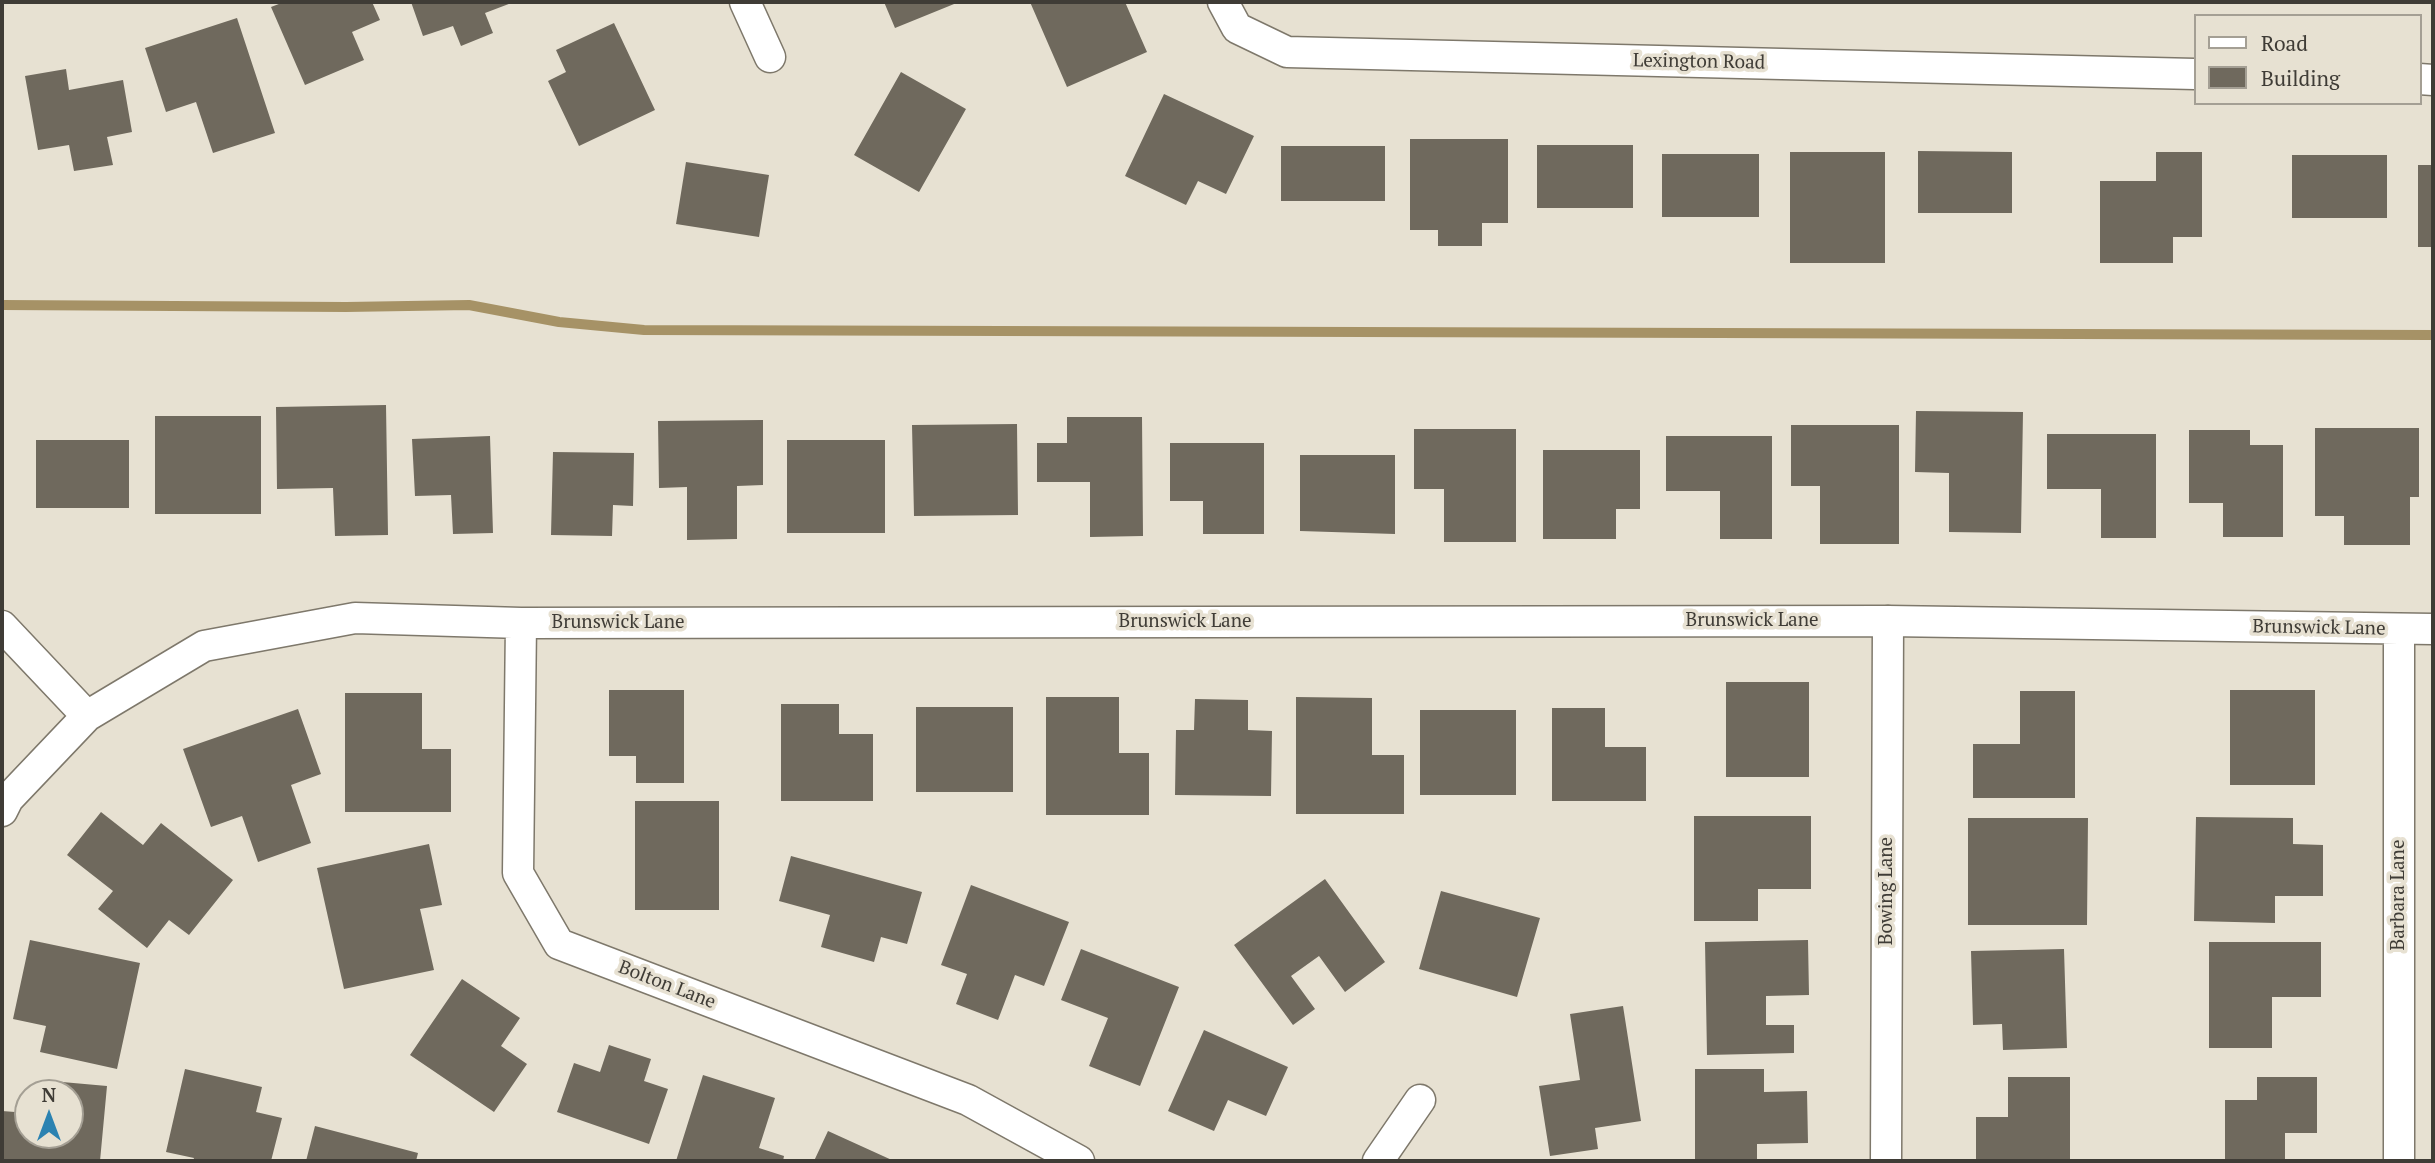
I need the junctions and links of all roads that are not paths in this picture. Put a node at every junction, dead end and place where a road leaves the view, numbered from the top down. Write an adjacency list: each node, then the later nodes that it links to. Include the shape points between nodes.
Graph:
1 (745, 2): 3 (street)
2 (1223, 2): 4 (street, Lexington Road, via 1237,28 1287,52)
3 (770, 57)
4 (2194, 74)
5 (1888, 621): 6 (street, Brunswick Lane); 9 (street, Brunswick Lane); 15 (street, Bowing Lane)
6 (521, 623): 10 (street, Brunswick Lane, via 355,618 204,646); 13 (street, Bolton Lane, via 518,873 559,944 968,1100)
7 (2, 626): 10 (street)
8 (2433, 629): 9 (street, Brunswick Lane)
9 (2399, 630): 16 (street, Barbara Lane)
10 (87, 716): 11 (street, Brunswick Lane, via 8,799)
11 (2, 811)
12 (1420, 1100): 14 (street)
13 (1079, 1161)
14 (1378, 1161)
15 (1886, 1161)
16 (2399, 1161)

